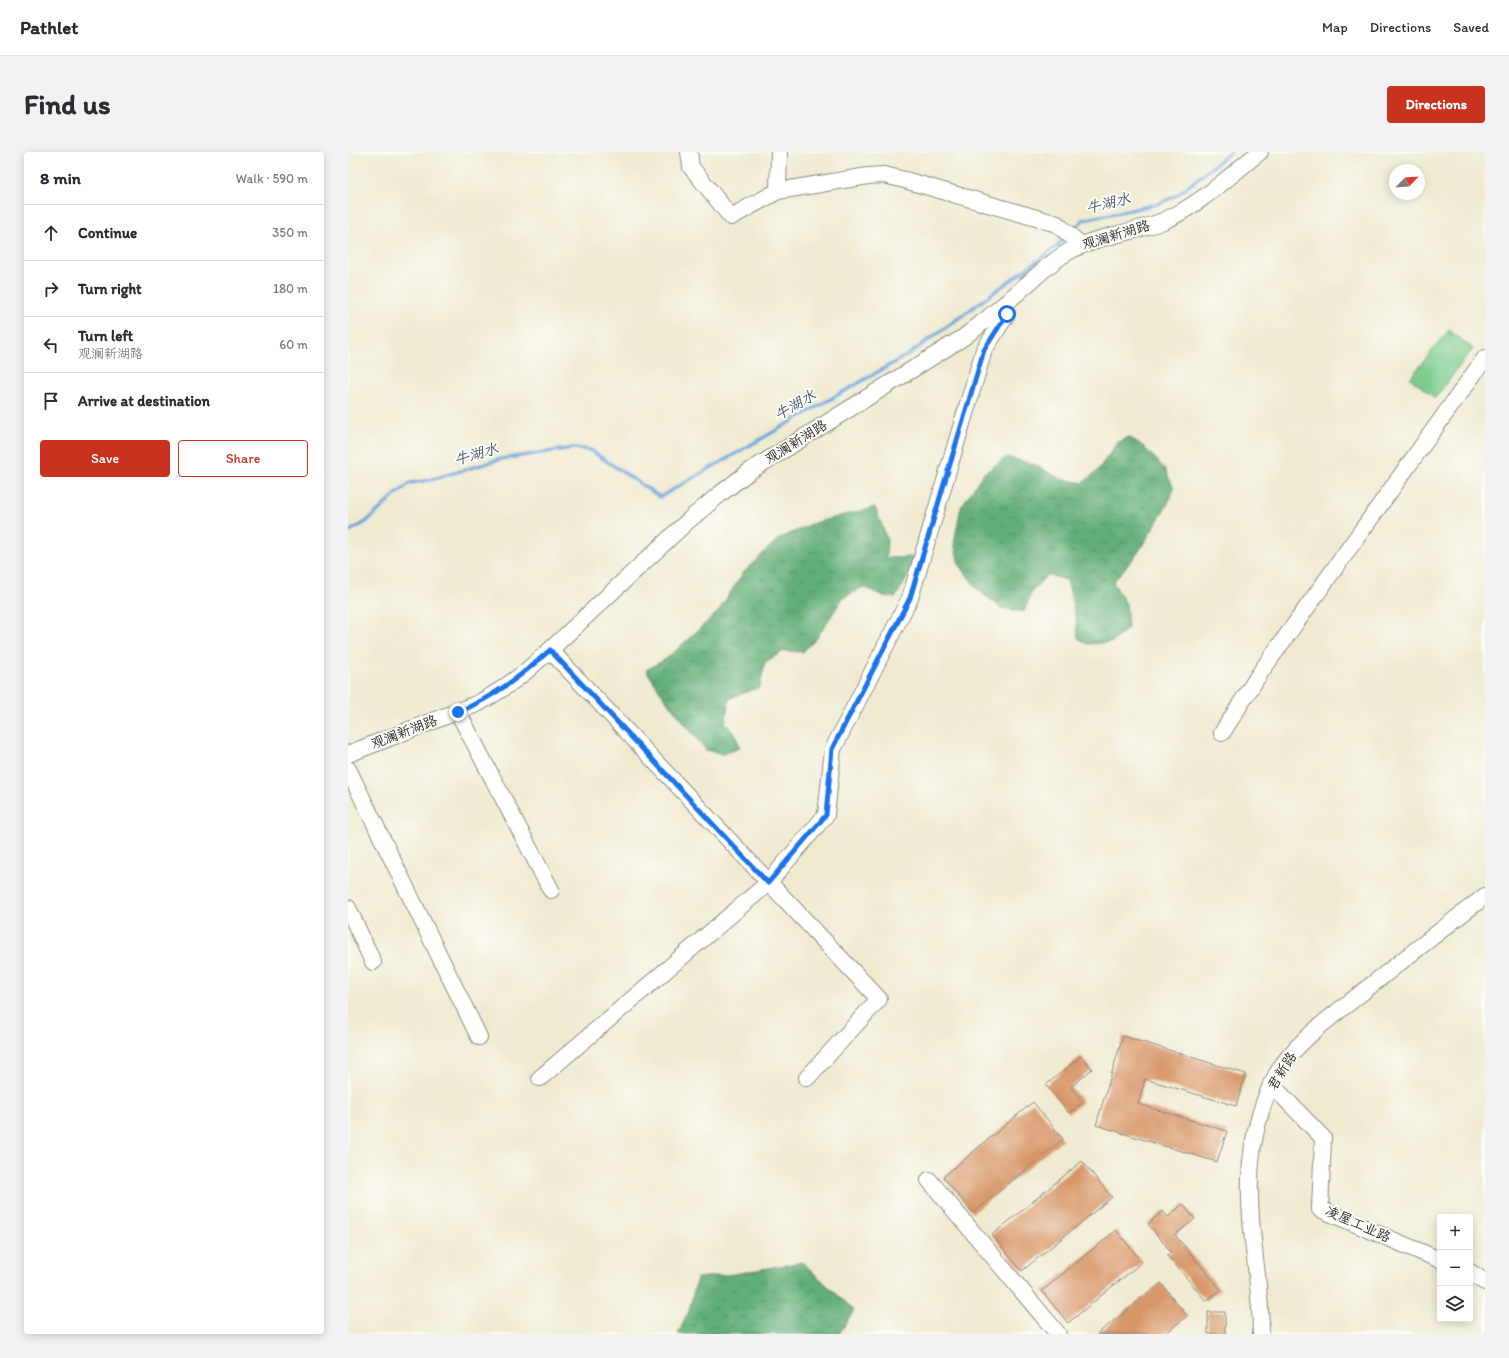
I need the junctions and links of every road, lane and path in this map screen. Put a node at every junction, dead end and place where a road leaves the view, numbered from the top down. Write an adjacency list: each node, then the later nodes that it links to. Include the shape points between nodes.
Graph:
1 (690, 152): 4 (street, via 691,167 731,217)
2 (780, 152): 4 (street)
3 (1260, 152): 5 (street, 观澜新湖路, via 1180,213 1141,228)
4 (778, 191): 5 (street, via 884,175 1057,224)
5 (1078, 242): 8 (street, 观澜新湖路, via 964,337 750,471 720,494)
6 (1007, 314): 13 (street, via 984,350 910,598 832,749 826,815)
7 (1485, 358): 10 (street, via 1269,660)
8 (550, 650): 9 (street, 观澜新湖路, via 502,689); 13 (street)
9 (458, 712): 11 (street, 观澜新湖路); 14 (street)
10 (1222, 733)
11 (348, 754)
12 (348, 769): 18 (street)
13 (768, 883): 19 (street); 20 (street, via 879,999)
14 (551, 890)
15 (1485, 896): 21 (street, 君新路, via 1324,1023 1290,1054)
16 (348, 908): 17 (street)
17 (373, 962)
18 (479, 1037)
19 (540, 1078)
20 (807, 1078)
21 (1271, 1084): 23 (street, 凌屋工业路, via 1323,1138 1320,1209); 27 (street, 君新路, via 1252,1143 1250,1178 1250,1209 1261,1307)
22 (929, 1180): 26 (street)
23 (1437, 1259)
24 (1473, 1274): 25 (street)
25 (1485, 1282)
26 (1058, 1334)
27 (1261, 1334)

